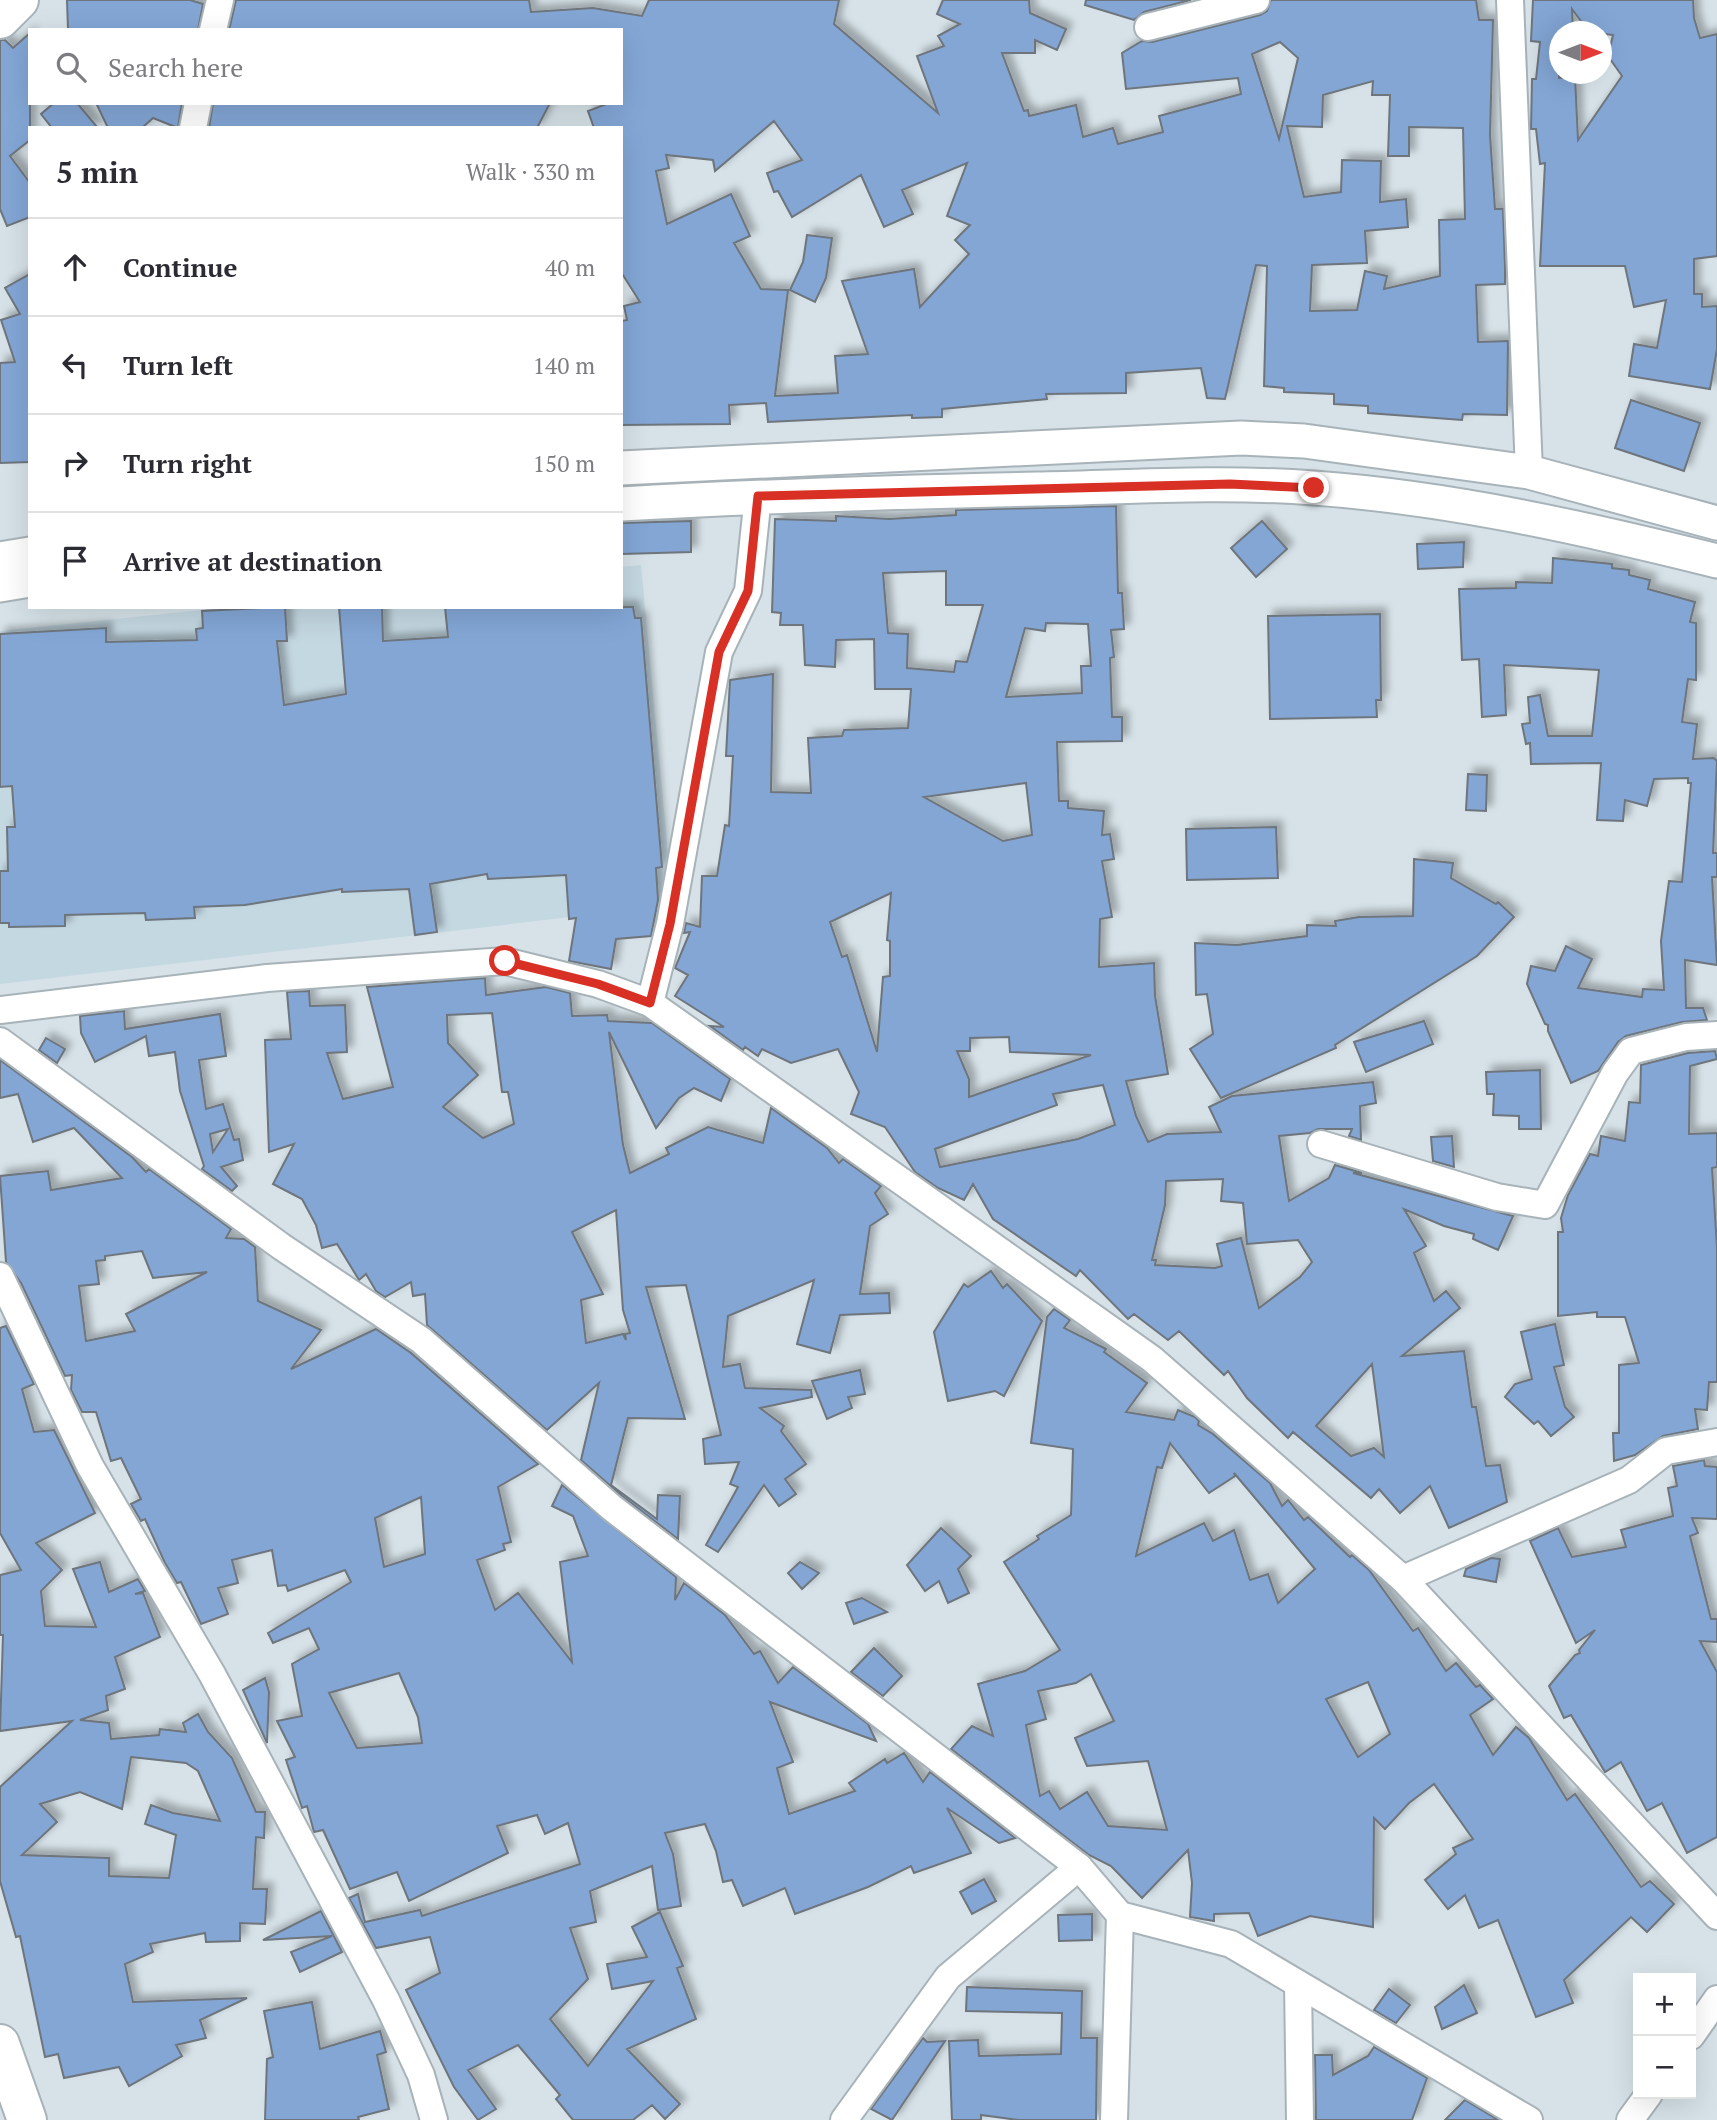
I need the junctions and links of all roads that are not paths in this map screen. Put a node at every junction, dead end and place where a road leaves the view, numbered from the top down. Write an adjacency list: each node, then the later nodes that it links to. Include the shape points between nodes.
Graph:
1 (19, 0): 5 (highway)
2 (220, 0): 7 (street)
3 (1256, 0): 6 (street)
4 (1510, 0): 11 (street)
5 (0, 19)
6 (1148, 27)
7 (213, 28)
8 (198, 105): 9 (street)
9 (193, 126)
10 (623, 468): 11 (main road, via 1241,438 1329,444)
11 (1529, 472): 14 (main road)
12 (758, 496): 13 (main road); 17 (main road, via 1230,484 1314,488 1558,521); 20 (street, via 748,591 716,664 670,924)
13 (623, 504)
14 (1717, 523)
15 (28, 554): 16 (main road)
16 (0, 559)
17 (1717, 561)
18 (28, 580): 19 (main road)
19 (0, 585)
20 (650, 1003): 21 (street, via 598,984 505,961 267,978); 27 (street, via 1152,1359)
21 (0, 1010)
22 (1717, 1035): 24 (street, via 1686,1037 1631,1051 1545,1205 1497,1197)
23 (0, 1041): 28 (street, via 282,1247 421,1340 612,1508)
24 (1321, 1144)
25 (0, 1276): 37 (street, via 90,1466 212,1674 386,2000 421,2075)
26 (1717, 1441): 27 (street, via 1666,1451 1629,1480)
27 (1403, 1579): 30 (street)
28 (1079, 1867): 29 (street); 38 (street, via 948,1977)
29 (1120, 1915): 31 (street, via 1231,1944); 39 (street)
30 (1717, 1916)
31 (1298, 1984): 40 (street); 41 (street)
32 (1717, 1999): 33 (street)
33 (1696, 2029)
34 (0, 2044): 36 (highway)
35 (1645, 2099): 42 (street)
36 (27, 2120)
37 (434, 2120)
38 (844, 2120)
39 (1114, 2120)
40 (1300, 2120)
41 (1529, 2120)
42 (1630, 2120)

